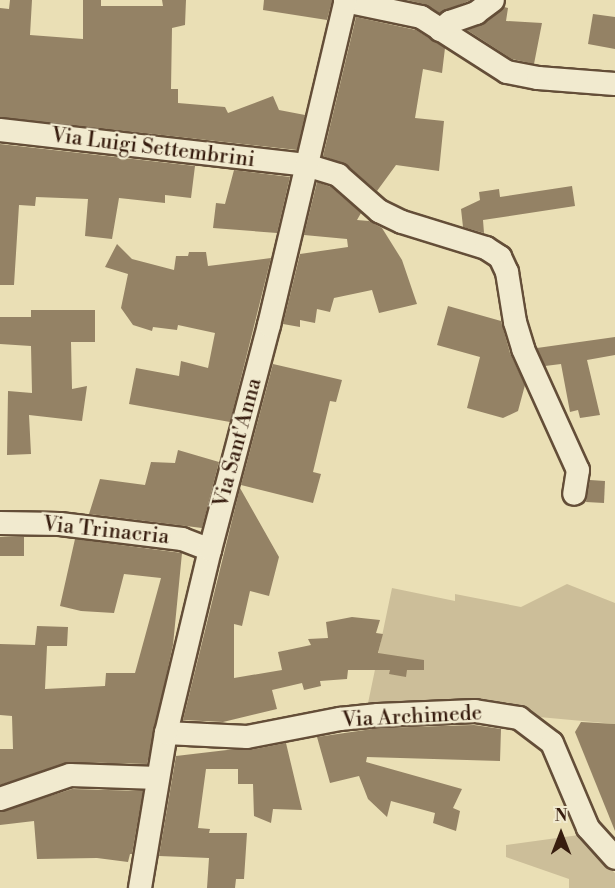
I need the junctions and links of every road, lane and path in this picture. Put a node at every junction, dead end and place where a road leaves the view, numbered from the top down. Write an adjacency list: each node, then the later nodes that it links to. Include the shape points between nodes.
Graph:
1 (493, 0): 3 (street, via 476,13 450,22)
2 (345, 1): 3 (street, via 421,17); 6 (street, Via Sant'Anna)
3 (446, 35): 4 (street, via 507,72)
4 (615, 84)
5 (0, 130): 6 (street, Via Luigi Settembrini)
6 (306, 165): 7 (street, Via Luigi Settembrini, via 338,175 380,212 486,248 500,257 507,272 523,349 578,470); 9 (street, Via Sant'Anna)
7 (574, 494)
8 (0, 523): 9 (street, Via Trinacria, via 60,524 182,539)
9 (210, 550): 10 (street, Via Sant'Anna)
10 (166, 733): 11 (street, Via Sant'Anna); 13 (street, Via Archimede, via 247,737 378,715 475,711 519,718 552,743 588,828)
11 (158, 778): 12 (street, via 70,775); 14 (street, Via Sant'Anna)
12 (0, 799)
13 (615, 858)
14 (140, 888)

